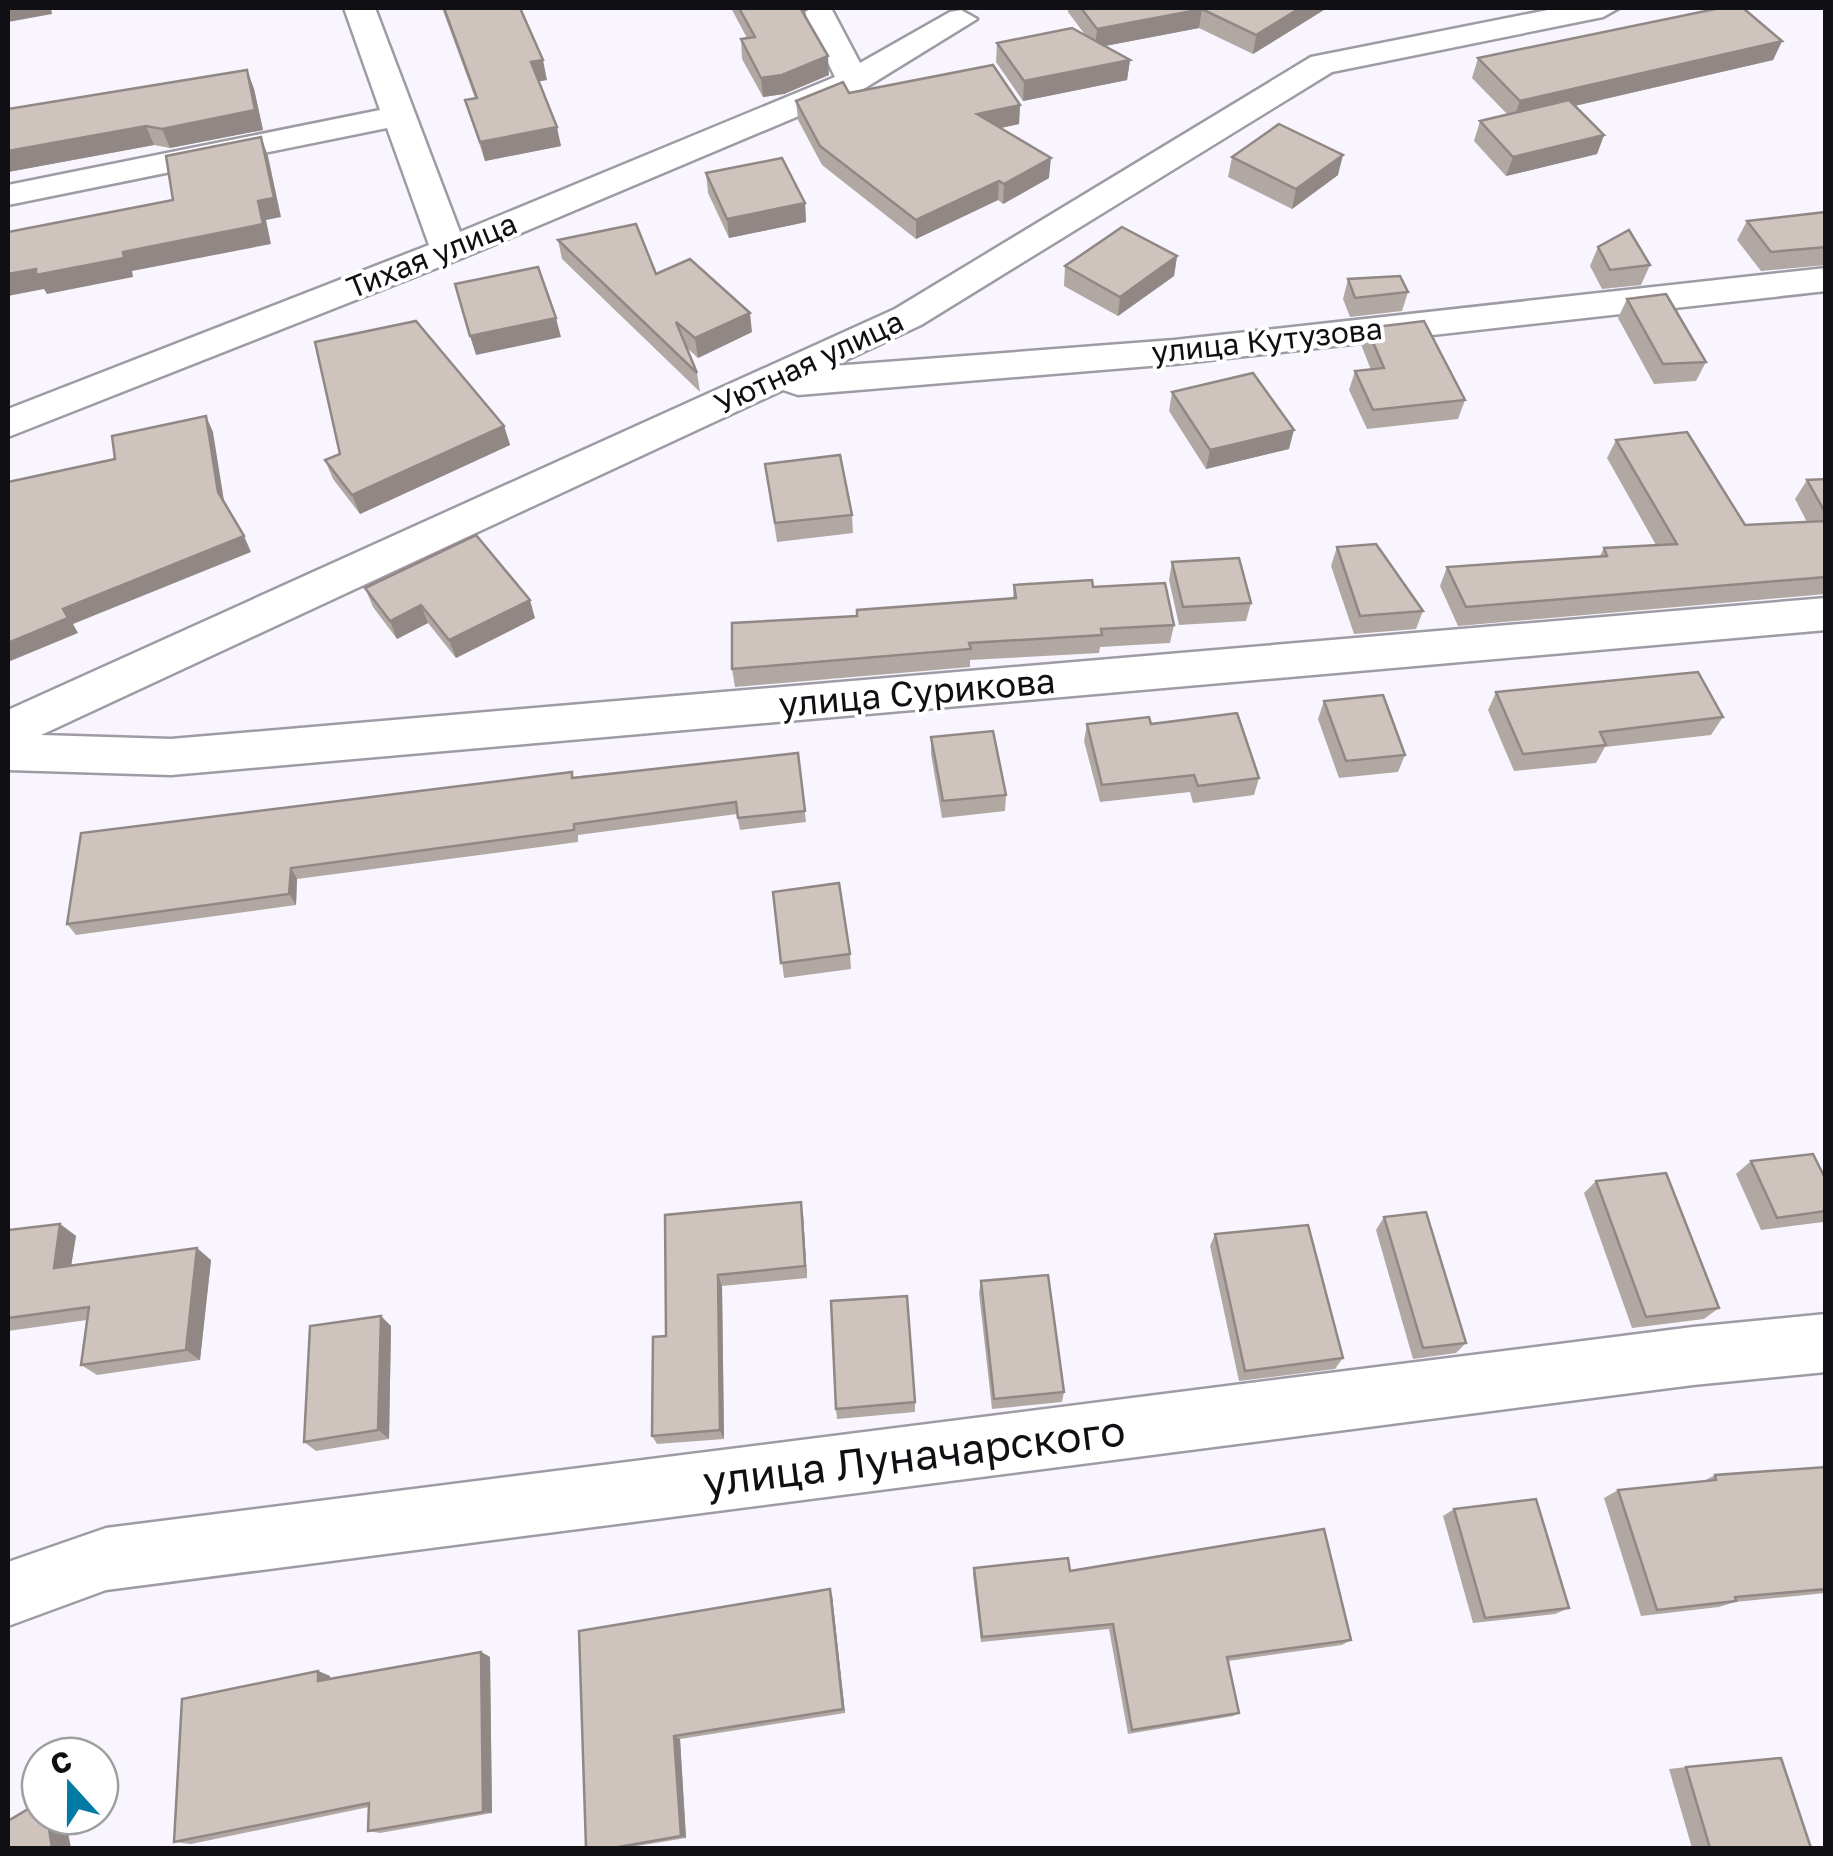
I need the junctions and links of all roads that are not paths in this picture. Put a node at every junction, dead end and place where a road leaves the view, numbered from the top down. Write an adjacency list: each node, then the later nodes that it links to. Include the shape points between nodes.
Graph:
1 (359, 8): 6 (street)
2 (816, 8): 5 (street)
3 (1603, 8): 10 (street, Уютная улица, via 1322,64 908,317)
4 (961, 19): 5 (street, Тихая улица)
5 (853, 80): 8 (street, Тихая улица)
6 (398, 116): 7 (street); 8 (street)
7 (8, 195)
8 (449, 250): 11 (street, Тихая улица)
9 (1826, 279): 10 (street, улица Кутузова, via 1174,352)
10 (768, 384): 13 (street, Уютная улица)
11 (8, 424)
12 (1826, 614): 14 (street, улица Сурикова, via 171,757)
13 (8, 730)
14 (8, 752)
15 (1826, 1343): 16 (street, улица Луначарского, via 106,1558)
16 (8, 1594)

